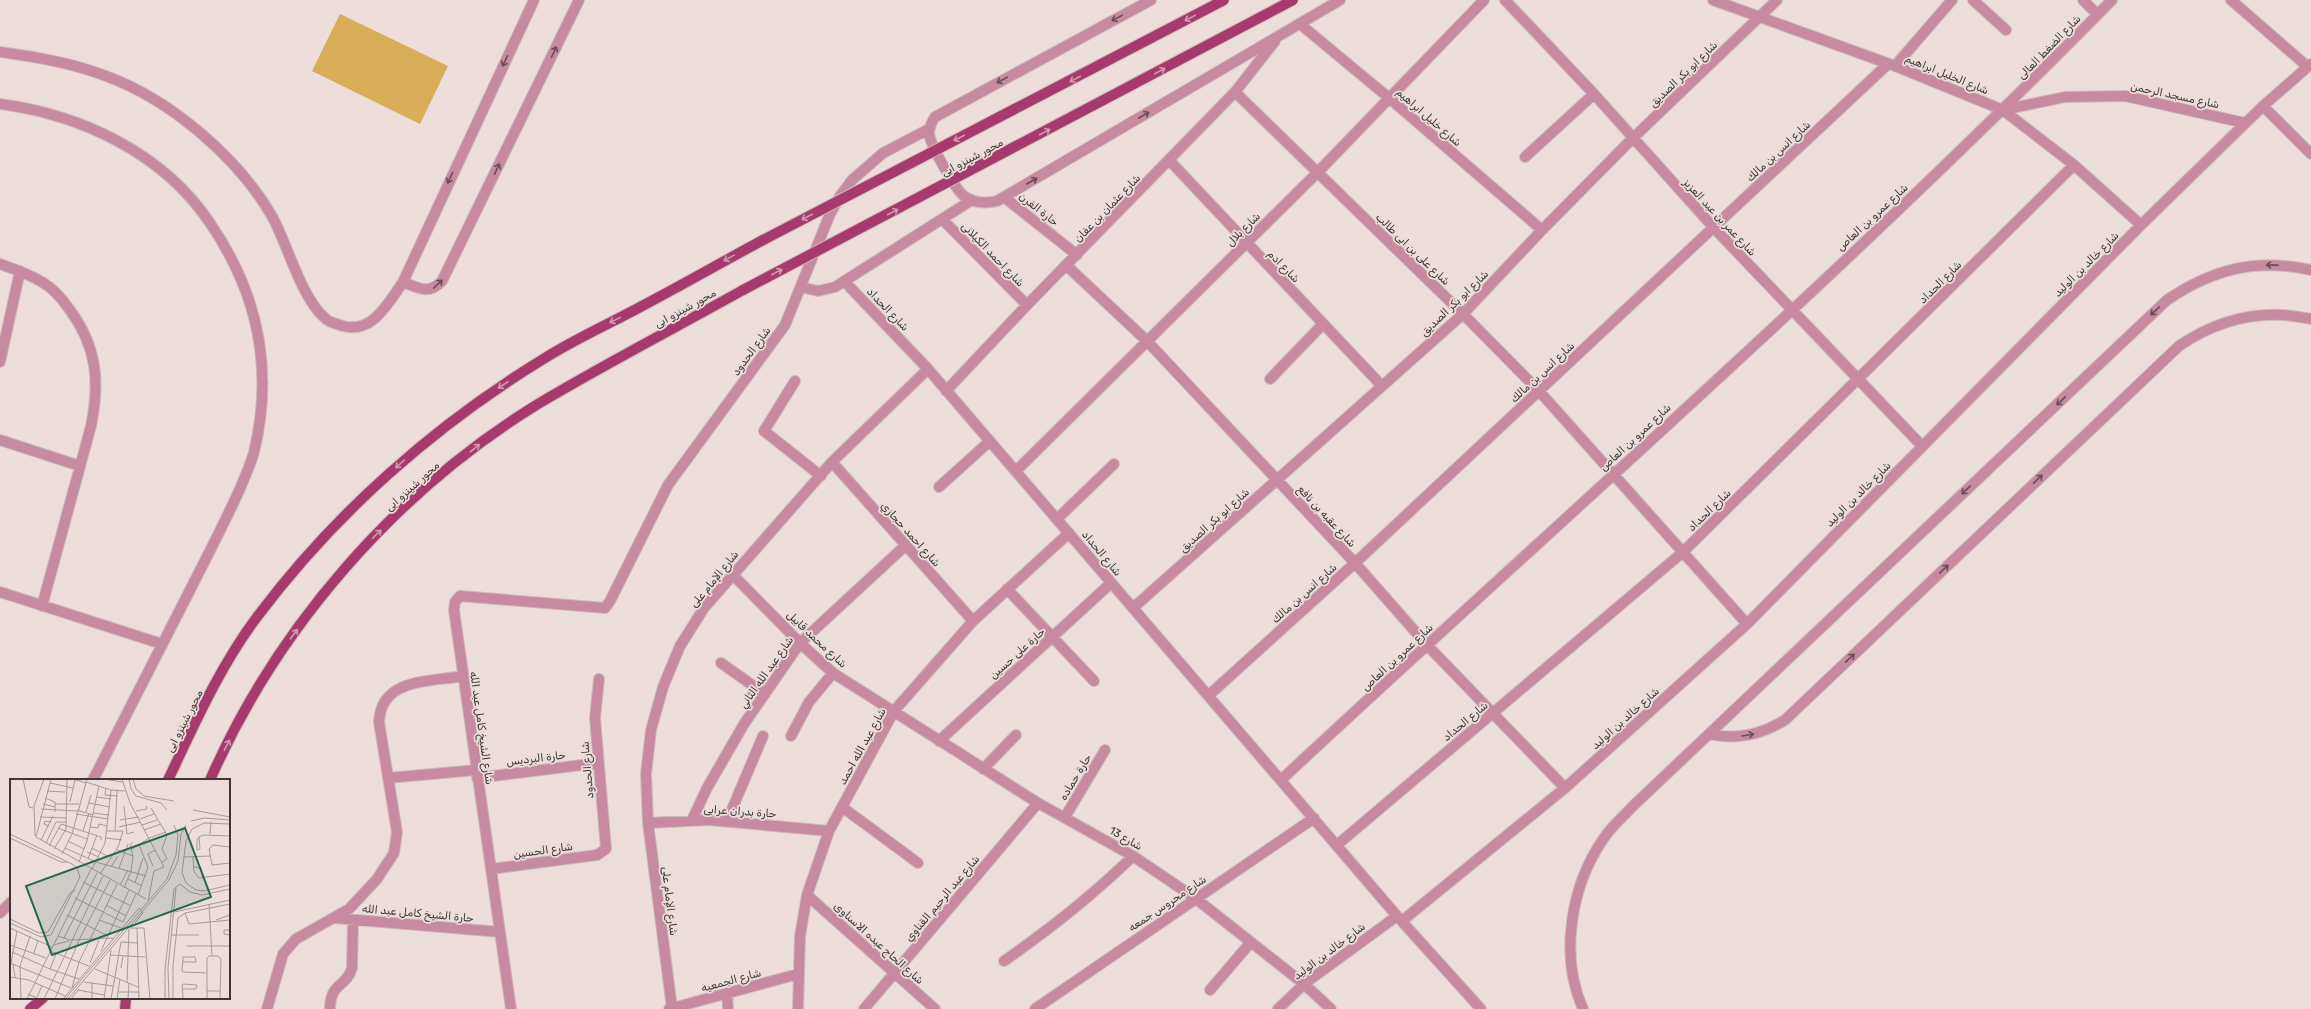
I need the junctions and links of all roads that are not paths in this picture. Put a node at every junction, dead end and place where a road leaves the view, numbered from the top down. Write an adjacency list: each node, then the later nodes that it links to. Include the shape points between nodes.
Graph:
1 (534, 0): 51 (street, one-way to 51)
2 (579, 0): 51 (street, one-way to 2, via 430,290 442,281)
3 (1151, 0): 31 (street, one-way to 31, via 940,113)
4 (1224, 0): 116 (main road, محور شينزو ابى, one-way to 116, bridge, via 594,330 538,362 453,421 409,455 368,493 323,538 256,618 205,705)
5 (1293, 0): 117 (main road, محور شينزو ابى, one-way to 5, bridge, via 247,706 285,647 327,590 368,544 424,489 480,444 538,405 743,290)
6 (1340, 0): 18 (street)
7 (1484, 0): 26 (street, شارع بلال)
8 (1504, 0): 25 (street, شارع عمر بن عبد العزيز)
9 (1713, 0): 17 (street, شارع الخليل ابراهيم)
10 (1777, 0): 17 (street, شارع ابو بكر الصديق)
11 (1952, 0): 22 (street, شارع انس بن مالك)
12 (1973, 0): 19 (street)
13 (2083, 0): 16 (street)
14 (2112, 0): 16 (street, شارع الضغط العالى)
15 (2236, 2): 23 (street)
16 (2098, 14): 29 (street, شارع الضغط العالى)
17 (1761, 17): 22 (street, شارع الخليل ابراهيم); 32 (street, شارع ابو بكر الصديق)
18 (1300, 24): 20 (street); 26 (street, شارع خليل ابراهيم)
19 (2006, 30)
20 (1278, 36): 24 (street, شارع عثمان بن عفان); 38 (street, one-way to 20)
21 (0, 52): 51 (street, via 55,60 106,76 155,100 200,132 238,170 258,196 272,218 313,303 326,320 348,329 367,325 383,311)
22 (1892, 65): 29 (street, شارع الخليل ابراهيم); 42 (street, شارع انس بن مالك)
23 (2310, 66): 28 (street, شارع خالد بن الوليد)
24 (1235, 92): 35 (street, شارع عثمان بن عفان); 37 (street, شارع على بن ابى طالب)
25 (1594, 94): 32 (street, شارع عمر بن عبد العزيز); 34 (street)
26 (1389, 98): 37 (street, شارع بلال); 43 (street, شارع خليل ابراهيم)
27 (0, 104): 94 (street, via 62,116 112,137 159,167 197,204 226,246 249,295 261,349 263,400 254,453 233,506)
28 (2264, 106): 30 (street, شارع خالد بن الوليد); 33 (street)
29 (2004, 110): 30 (street, شارع مسجد الرحمن, via 2065,97 2125,96); 36 (street, شارع الخليل ابراهيم); 54 (street, شارع عمرو بن العاص)
30 (2245, 123): 41 (street, شارع خالد بن الوليد)
31 (929, 129): 39 (street, via 931,142 958,190); 52 (street, شارع الحدود, via 883,153 852,180 830,214)
32 (1633, 138): 42 (street, شارع عمر بن عبد العزيز); 43 (street, شارع ابو بكر الصديق)
33 (2311, 154)
34 (1525, 157)
35 (1170, 161): 44 (street, شارع ادم); 45 (street, شارع عثمان بن عفان)
36 (2074, 165): 41 (street, شارع الخليل ابراهيم); 62 (street, شارع الحداد)
37 (1317, 173): 44 (street, شارع بلال); 55 (street, شارع على بن ابى طالب)
38 (1004, 197): 39 (street, via 989,203); 45 (street, حارة الفرن)
39 (972, 200): 40 (street)
40 (942, 219): 50 (street); 53 (street, شارع احمد الكيلانى)
41 (2141, 225): 69 (street, شارع خالد بن الوليد)
42 (1714, 228): 54 (street, شارع عمر بن عبد العزيز); 66 (street, شارع انس بن مالك)
43 (1542, 230): 55 (street, شارع ابو بكر الصديق)
44 (1246, 243): 57 (street, شارع ادم); 58 (street, شارع بلال)
45 (1077, 255): 47 (street, شارع عثمان بن عفان)
46 (0, 264): 49 (street)
47 (1067, 266): 53 (street, شارع عثمان بن عفان); 58 (street, شارع عقبه بن نافع)
48 (2311, 270): 105 (street, one-way to 105, via 2272,264 2228,270 2199,280 2167,300)
49 (20, 271): 59 (street); 72 (street, via 44,283 64,301 79,322 90,347 96,372 96,400)
50 (844, 281): 52 (street, via 827,290 818,291); 60 (street, شارع الحداد)
51 (403, 282)
52 (801, 287): 88 (street, شارع الحدود, via 778,337 668,485)
53 (1027, 305): 65 (street, شارع عثمان بن عفان)
54 (1791, 310): 62 (street, شارع عمر بن عبد العزيز); 74 (street, شارع عمرو بن العاص)
55 (1463, 314): 64 (street, شارع ابو بكر الصديق); 66 (street, شارع على بن ابى طالب)
56 (2311, 319): 105 (street, one-way to 56, via 1722,737 1749,736 1762,733 1785,720 2168,356 2190,338 2214,325 2253,315 2294,315)
57 (1323, 324): 61 (street); 64 (street, شارع ادم)
58 (1147, 341): 73 (street, شارع بلال); 76 (street, شارع عقبه بن نافع)
59 (0, 362)
60 (928, 369): 65 (street, شارع الحداد); 70 (street, شارع الإمام على)
61 (1270, 379)
62 (1858, 380): 69 (street, شارع عمر بن عبد العزيز); 81 (street, شارع الحداد)
63 (795, 381): 75 (street, via 764,431)
64 (1382, 386): 76 (street, شارع ابو بكر الصديق)
65 (946, 391): 68 (street, شارع الحداد)
66 (1539, 391): 74 (street, شارع على بن ابى طالب); 82 (street, شارع انس بن مالك)
67 (0, 440): 72 (street)
68 (990, 441): 73 (street, شارع الحداد); 77 (street)
69 (1922, 446): 91 (street, شارع خالد بن الوليد)
70 (832, 462): 75 (street, شارع الإمام على); 80 (street, شارع احمد حجازي)
71 (1114, 464): 78 (street)
72 (80, 466): 87 (street)
73 (1016, 471): 78 (street, شارع الحداد)
74 (1613, 474): 81 (street, شارع على بن ابى طالب); 95 (street, شارع عمرو بن العاص)
75 (821, 476): 83 (street, شارع الإمام على)
76 (1277, 480): 82 (street, شارع عقبه بن نافع); 89 (street, شارع ابو بكر الصديق)
77 (939, 487)
78 (1057, 519): 79 (street, شارع الحداد)
79 (1068, 532): 84 (street, شارع الحداد); 85 (street, شارع عبد الله احمد)
80 (906, 545): 90 (street, شارع احمد حجازي); 93 (street, شارع عبد الله الثاني)
81 (1683, 552): 91 (street, شارع على بن ابى طالب); 104 (street, شارع الحداد)
82 (1355, 563): 95 (street, شارع عقبه بن نافع); 102 (street, شارع انس بن مالك)
83 (732, 574): 93 (street, شارع محمد قابيل); 126 (street, شارع الإمام على, via 704,608 680,646 663,687 651,730 646,774)
84 (1112, 583): 89 (street, شارع الحداد); 92 (street, حارة على حسين)
85 (1007, 589): 90 (street, شارع عبد الله احمد); 92 (street)
86 (0, 592): 87 (street)
87 (42, 606): 94 (street)
88 (605, 608): 98 (street, شارع الشيخ كامل عبد الله, via 460,596 455,602 454,610)
89 (1133, 608): 102 (street, شارع الحداد)
90 (973, 620): 103 (street, شارع عبد الله احمد)
91 (1747, 624): 119 (street, شارع خالد بن الوليد)
92 (1053, 637): 100 (street); 109 (street, حارة على حسين)
93 (800, 643): 97 (street, شارع محمد قابيل); 101 (street, شارع عبد الله الثاني)
94 (162, 644): 115 (street)
95 (1427, 644): 104 (street, شارع عقبه بن نافع); 118 (street, شارع عمرو بن العاص)
96 (722, 663): 101 (street)
97 (833, 673): 103 (street, شارع محمد قابيل); 107 (street, via 809,702)
98 (463, 676): 113 (street, شارع الشيخ كامل عبد الله); 114 (street, via 401,687 384,700 380,722)
99 (599, 679): 111 (street, شارع الحدود, via 595,718)
100 (1094, 681)
101 (765, 694): 124 (street, شارع عبد الله الثاني, via 725,756)
102 (1209, 696): 118 (street, شارع الحداد)
103 (894, 712): 109 (street, شارع 13); 121 (street, شارع عبد الله احمد)
104 (1493, 714): 119 (street, شارع عقبه بن نافع); 128 (street, شارع الحداد)
105 (1710, 734): 164 (street, via 1633,806 1605,837 1584,874 1572,915 1571,958 1579,1000)
106 (763, 736): 125 (street)
107 (791, 736)
108 (1016, 736): 112 (street)
109 (939, 740): 112 (street, شارع 13)
110 (1105, 750): 122 (street, حارة حماده)
111 (598, 763): 113 (street, حارة البرديس); 129 (street, شارع الحدود, via 606,849)
112 (982, 769): 120 (street, شارع 13)
113 (476, 774): 114 (street, حارة البرديس); 132 (street, شارع الشيخ كامل عبد الله)
114 (388, 778): 137 (street, via 397,832 394,853 364,894 349,909)
115 (94, 779)
116 (168, 779)
117 (210, 779)
118 (1281, 780): 123 (street, شارع الحداد)
119 (1565, 788): 138 (street, شارع خالد بن الوليد)
120 (1038, 803): 122 (street, شارع 13); 143 (street, شارع عبد الرحيم القناوي)
121 (842, 807): 127 (street, شارع عبد الله احمد); 131 (street)
122 (1065, 817): 130 (street, شارع 13)
123 (1314, 818): 128 (street, شارع الحداد); 134 (street, شارع محروس جمعه)
124 (692, 820): 125 (street, حارة بدران عرابى); 126 (street, حارة بدران عرابى)
125 (727, 821): 127 (street, حارة بدران عرابى)
126 (648, 823): 155 (street, شارع الإمام على)
127 (829, 831): 133 (street, شارع عبد الله احمد)
128 (1337, 845): 138 (street, شارع الحداد)
129 (597, 855): 132 (street, شارع الحسين)
130 (1133, 856): 134 (street, شارع 13); 142 (street, via 1102,887)
131 (918, 863)
132 (491, 870): 140 (street, شارع الشيخ كامل عبد الله)
133 (807, 895): 143 (street, شارع الحاج عبده الاسناوى); 144 (street, شارع عبد الله احمد, via 800,936)
134 (1195, 898): 141 (street, شارع 13); 160 (street, شارع محروس جمعه)
135 (10, 903): 136 (street)
136 (0, 913)
137 (334, 918): 139 (street, حارة الشيخ كامل عبد الله); 152 (street, via 296,938 283,954)
138 (1400, 918): 145 (street, شارع خالد بن الوليد); 163 (street, شارع الحداد)
139 (353, 920): 140 (street, حارة الشيخ كامل عبد الله); 153 (street, via 352,968 350,975 332,993)
140 (500, 932): 154 (street, شارع الشيخ كامل عبد الله)
141 (1251, 942): 145 (street, شارع 13); 146 (street)
142 (1004, 961)
143 (895, 973): 158 (street, شارع عبد الرحيم القناوي); 159 (street, شارع الحاج عبده الاسناوى)
144 (798, 974): 147 (street, شارع الجمعيه); 157 (street, شارع عبد الله احمد)
145 (1304, 984): 161 (street, شارع خالد بن الوليد); 162 (street, شارع 13)
146 (1210, 990)
147 (726, 993): 155 (street, شارع الجمعيه); 156 (street)
148 (42, 999): 150 (main road)
149 (126, 999): 151 (main road)
150 (30, 1009)
151 (125, 1009)
152 (267, 1009)
153 (330, 1009)
154 (511, 1009)
155 (671, 1009)
156 (728, 1009)
157 (798, 1009)
158 (864, 1009)
159 (936, 1009)
160 (1035, 1009)
161 (1278, 1009)
162 (1331, 1009)
163 (1481, 1009)
164 (1584, 1009)

